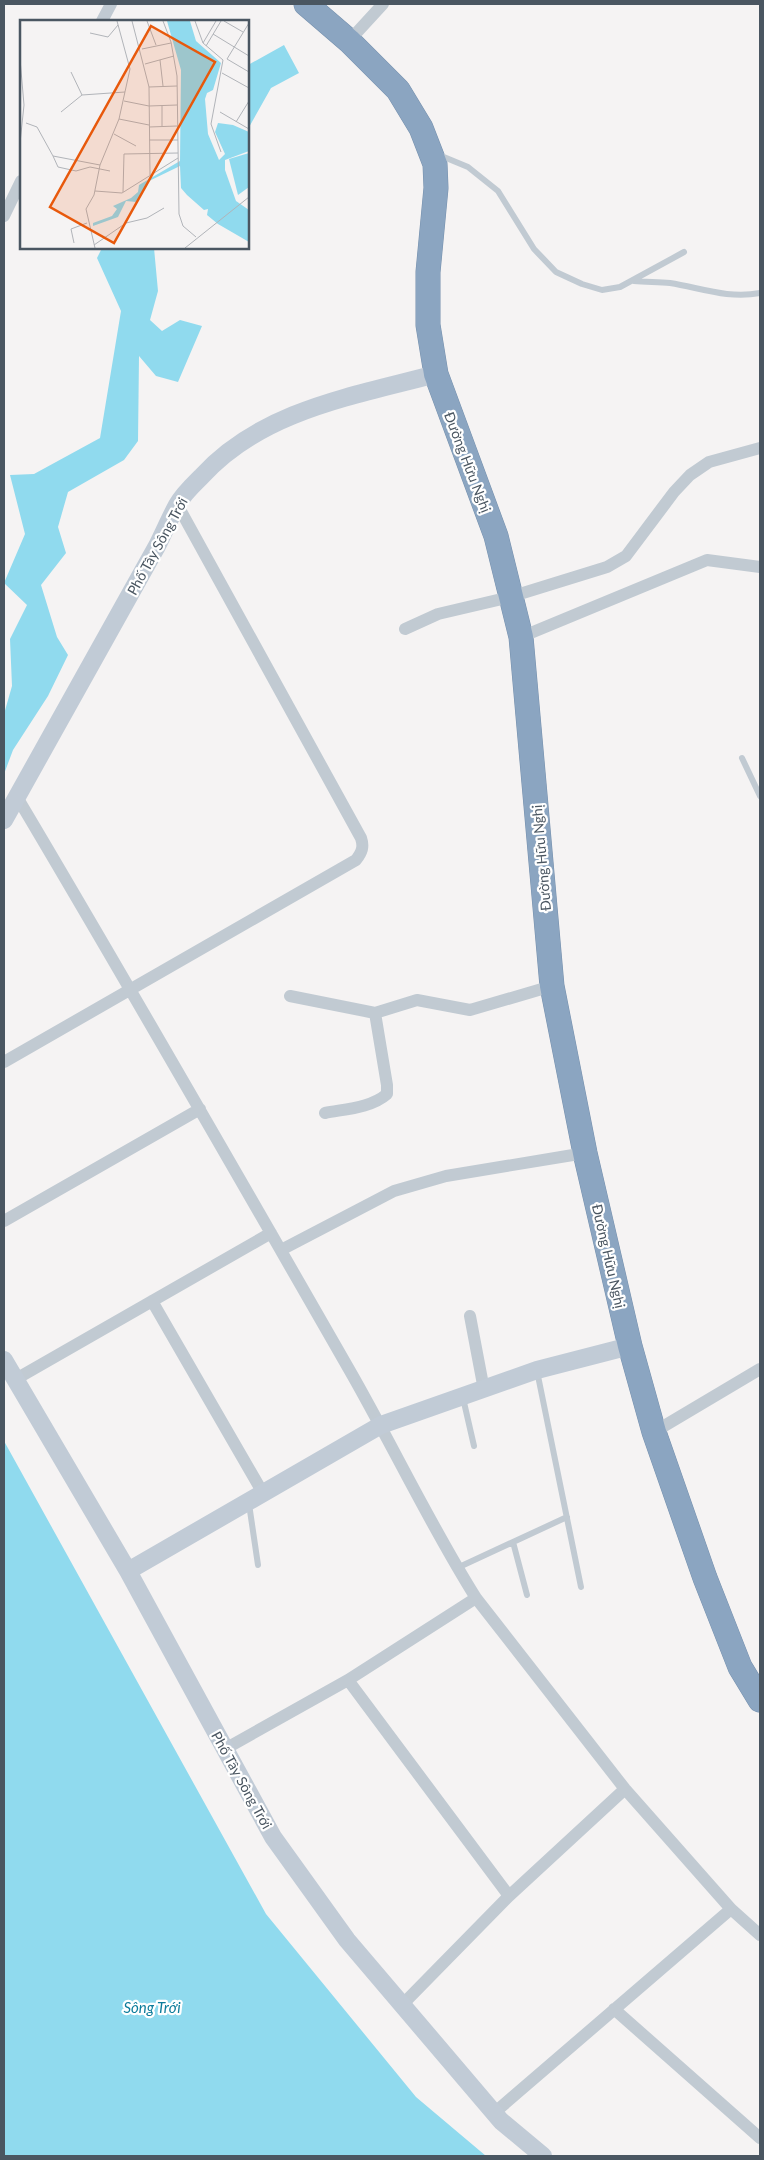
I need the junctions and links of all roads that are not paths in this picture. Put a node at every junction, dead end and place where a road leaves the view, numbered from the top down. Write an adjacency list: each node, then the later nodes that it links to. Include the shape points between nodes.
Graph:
1 (111, 4): 4 (street)
2 (383, 4): 5 (street)
3 (308, 5): 5 (highway, Đường Hữu Nghị)
4 (103, 20)
5 (344, 37): 6 (highway, Đường Hữu Nghị, via 398,90 422,128)
6 (430, 152): 10 (lane, via 468,167 498,191 534,249 556,272 602,290 620,287); 12 (highway, Đường Hữu Nghị, via 435,164 436,188 428,272 428,325)
7 (20, 183): 8 (street)
8 (4, 216)
9 (684, 252): 10 (lane)
10 (633, 280): 11 (lane, via 711,293)
11 (760, 293)
12 (436, 374): 14 (street, Phố Tây Sông Trới, via 322,404 242,439 218,458); 16 (highway, Đường Hữu Nghị, via 496,536)
13 (760, 448): 16 (street, via 709,462 690,475 626,556 607,567)
14 (177, 504): 20 (street, Phố Tây Sông Trới, via 157,546); 24 (street, via 363,846 356,860)
15 (760, 567): 18 (street, via 707,560)
16 (510, 597): 17 (street, via 438,614); 18 (highway, Đường Hữu Nghị)
17 (405, 629)
18 (521, 638): 23 (highway, Đường Hữu Nghị)
19 (742, 758): 21 (lane)
20 (17, 796): 22 (street, Phố Tây Sông Trới); 24 (street)
21 (760, 796)
22 (4, 820)
23 (552, 986): 26 (street, via 481,1009 462,1010 417,1000); 30 (highway, Đường Hữu Nghị)
24 (131, 989): 27 (street); 28 (street)
25 (290, 996): 26 (street)
26 (375, 1013): 29 (street, via 386,1094 380,1100)
27 (4, 1062)
28 (200, 1109): 31 (street); 32 (street)
29 (325, 1113)
30 (585, 1153): 33 (street, via 446,1176 394,1191); 36 (highway, Đường Hữu Nghị)
31 (4, 1221)
32 (271, 1233): 33 (street); 34 (street)
33 (281, 1250): 43 (street)
34 (152, 1301): 40 (street); 46 (street)
35 (470, 1316): 41 (street)
36 (630, 1346): 39 (street); 44 (highway, Đường Hữu Nghị)
37 (4, 1360): 40 (street, Phố Tây Sông Trới)
38 (760, 1369): 44 (street)
39 (537, 1370): 41 (street); 47 (lane)
40 (16, 1379): 51 (street, Phố Tây Sông Trới)
41 (484, 1390): 42 (street)
42 (463, 1398): 43 (street); 45 (lane)
43 (381, 1425): 46 (street); 50 (street)
44 (654, 1432): 56 (highway, Đường Hữu Nghị, via 740,1667)
45 (474, 1446)
46 (256, 1498): 49 (lane); 51 (street)
47 (566, 1517): 48 (lane); 52 (lane)
48 (513, 1542): 50 (lane); 53 (lane)
49 (258, 1565)
50 (457, 1568): 54 (street)
51 (128, 1571): 57 (street, Phố Tây Sông Trới)
52 (581, 1587)
53 (527, 1594)
54 (476, 1598): 55 (street); 58 (street)
55 (348, 1680): 57 (street); 59 (street)
56 (760, 1700)
57 (225, 1749): 62 (street, Phố Tây Sông Trới, via 274,1837 347,1940)
58 (625, 1789): 59 (street); 60 (street)
59 (510, 1896): 62 (street)
60 (731, 1909): 61 (street); 63 (street)
61 (760, 1935)
62 (402, 2004): 64 (street, Phố Tây Sông Trới)
63 (614, 2009): 64 (street); 65 (street)
64 (494, 2112): 66 (street, Phố Tây Sông Trới)
65 (760, 2138)
66 (543, 2156)

